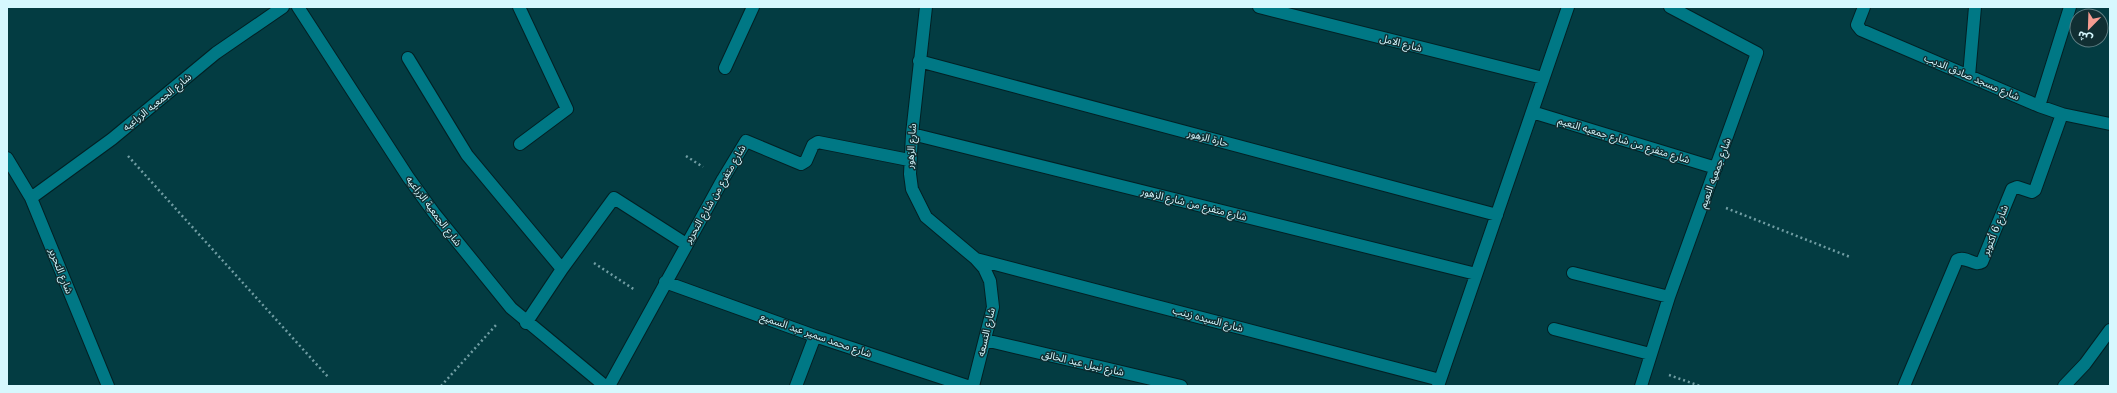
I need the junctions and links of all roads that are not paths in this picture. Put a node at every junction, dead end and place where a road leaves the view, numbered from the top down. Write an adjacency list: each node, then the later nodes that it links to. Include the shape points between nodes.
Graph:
1 (282, 7): 26 (street, شارع الجمعيه الزراعيه, via 216,53 112,139)
2 (298, 7): 35 (street, شارع الجمعية الزراعيه, via 412,183 511,308)
3 (519, 7): 22 (street, via 567,105 564,112)
4 (753, 7): 14 (street)
5 (926, 7): 13 (street, شارع الزهور)
6 (1259, 7): 16 (street, شارع الامل)
7 (1568, 7): 16 (street)
8 (1670, 7): 25 (street, شارع جمعيه النعيم, via 1757,53)
9 (1864, 7): 15 (street, شارع مسجد صادق الديب, via 1857,25 1862,30)
10 (1975, 7): 15 (street)
11 (2070, 7): 17 (street)
12 (408, 58): 30 (street, via 466,155)
13 (919, 61): 21 (street, شارع الزهور); 27 (street, حارة الزهور)
14 (725, 68)
15 (1969, 76): 17 (street, شارع مسجد صادق الديب)
16 (1543, 78): 18 (street)
17 (2039, 106): 19 (street, شارع مسجد صادق الديب)
18 (1532, 112): 25 (street, شارع متفرع من شارع جمعيه النعيم); 27 (street)
19 (2062, 114): 20 (street, شارع مسجد صادق الديب); 50 (street, شارع 6 أكتوبر, via 2036,190 2032,192 2012,189 1982,262 1977,264 1963,258 1958,260)
20 (2110, 124)
21 (912, 134): 24 (street, شارع الزهور); 32 (street, شارع متفرع من شارع الزهور)
22 (520, 144)
23 (7, 158): 26 (street, شارع التحرير)
24 (909, 160): 28 (street, شارع متفرع من شارع التحرير, via 818,142 812,145 806,161 801,164 746,141); 29 (street, شارع الزهور, via 912,189 926,217)
25 (1716, 168): 34 (street, شارع جمعيه النعيم)
26 (31, 198): 42 (street, شارع التحرير)
27 (1497, 215): 32 (street)
28 (686, 244): 30 (street, via 614,198); 33 (street, شارع متفرع من شارع التحرير)
29 (976, 259): 39 (street, شارع التسعه, via 984,268 993,294 993,307); 41 (street, شارع السيده زينب)
30 (562, 270): 35 (street)
31 (1573, 272): 34 (street)
32 (1476, 274): 41 (street)
33 (665, 282): 38 (street, شارع محمد سمير عبد السميع); 44 (street, شارع متفرع من شارع التحرير)
34 (1669, 297): 40 (street, شارع جمعيه النعيم)
35 (526, 323): 43 (street, شارع الجمعية الزراعيه)
36 (1554, 329): 40 (street)
37 (2110, 330): 51 (street, via 2085,364)
38 (815, 336): 45 (street); 46 (street, شارع محمد سمير عبد السميع)
39 (985, 340): 47 (street, شارع التسعه); 48 (street, شارع نبيل عبد الخالق)
40 (1650, 354): 49 (street, شارع جمعيه النعيم)
41 (1439, 383)
42 (108, 386)
43 (605, 386)
44 (609, 386)
45 (796, 386)
46 (967, 386)
47 (973, 386)
48 (1181, 386)
49 (1641, 386)
50 (1904, 386)
51 (2064, 386)

